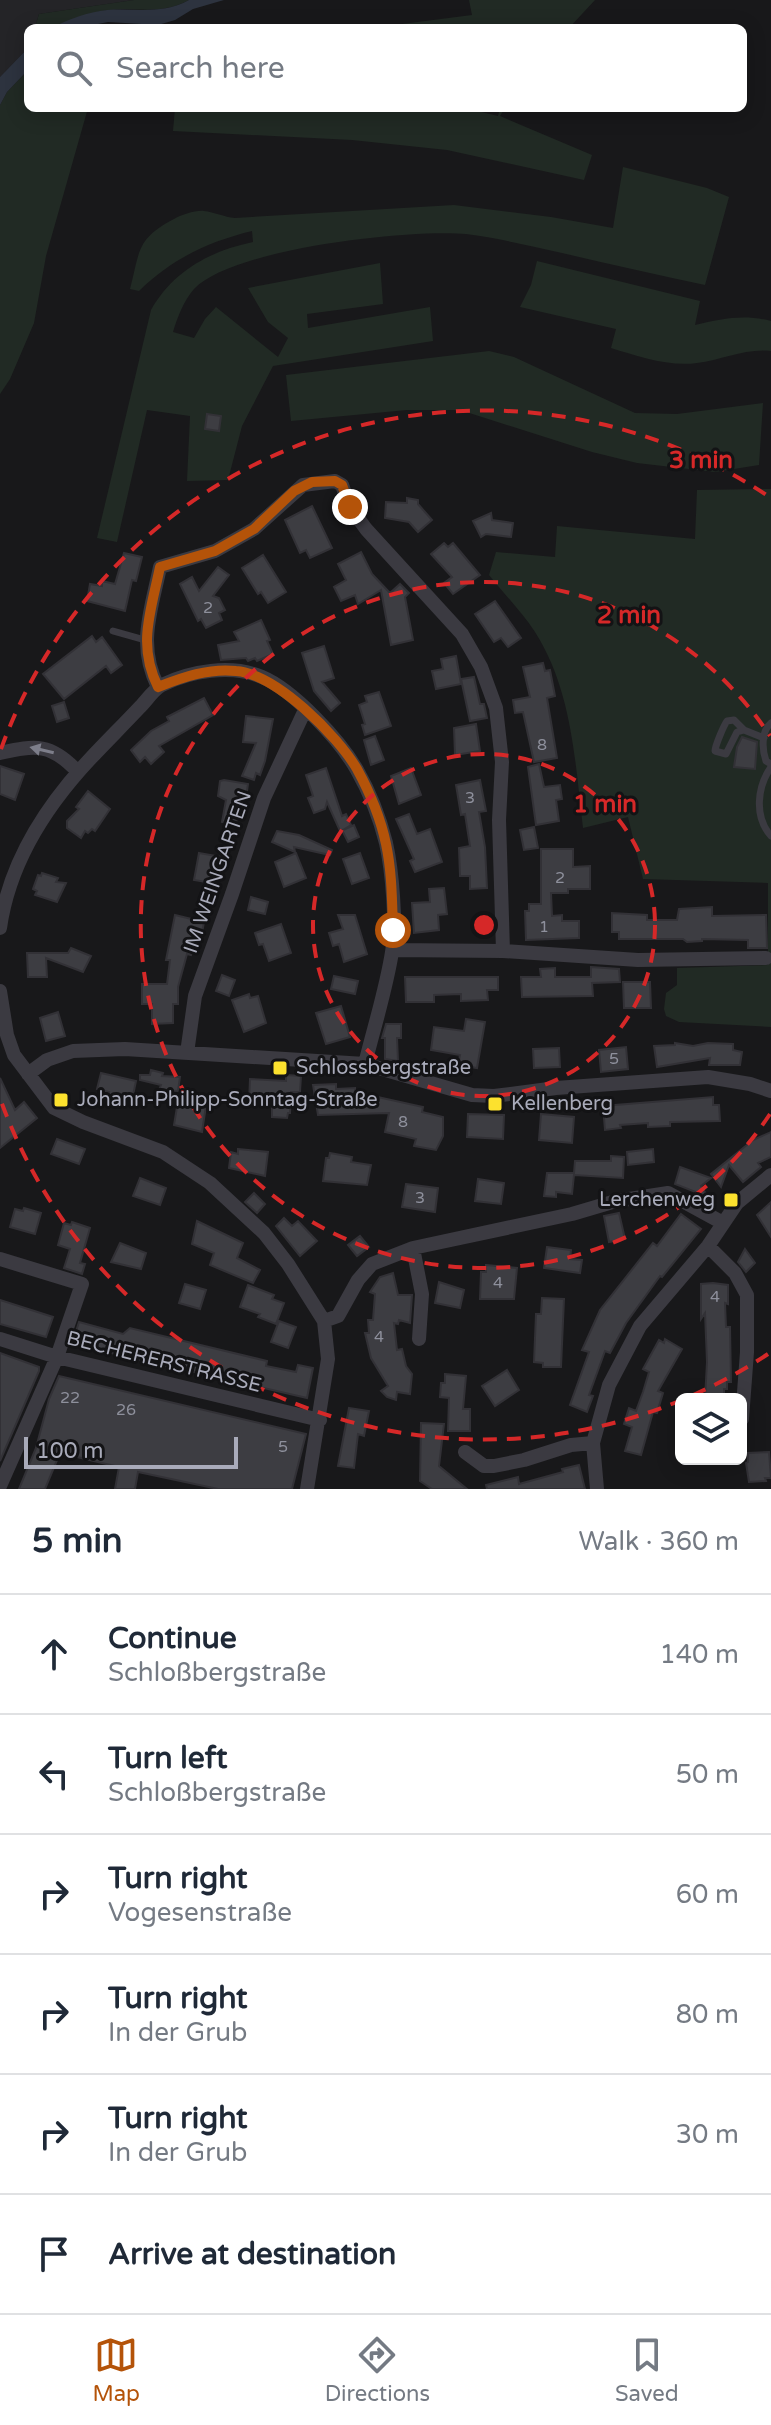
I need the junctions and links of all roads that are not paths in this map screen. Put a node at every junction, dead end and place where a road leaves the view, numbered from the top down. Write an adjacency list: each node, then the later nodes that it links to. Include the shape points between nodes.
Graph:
1 (113, 631): 2 (lane)
2 (145, 640): 3 (street); 14 (street, via 160,567 215,551 254,529 303,485 342,485 366,529 462,634 496,708 502,762)
3 (158, 687): 4 (street, via 200,673 238,671 272,682); 10 (street)
4 (305, 710): 13 (street, via 356,768 386,842); 17 (street, IM WEINGARTEN, via 264,798 195,996)
5 (771, 723): 7 (lane)
6 (744, 730): 6 (lane, via 737,732 726,754 715,751 727,721 734,720); 7 (lane)
7 (764, 738): 9 (lane, via 765,759)
8 (0, 753): 10 (street, one-way to 8, via 47,749 31,746)
9 (771, 765): 11 (lane, via 758,801 762,826)
10 (78, 772): 12 (street, via 22,853)
11 (771, 836)
12 (0, 928)
13 (393, 950): 14 (street); 18 (street)
14 (503, 951): 15 (street, via 638,960)
15 (768, 958)
16 (0, 991): 19 (street, via 7,1035)
17 (187, 1053): 18 (street); 19 (street, via 73,1051)
18 (365, 1064): 20 (street, via 472,1095 708,1077)
19 (28, 1074): 26 (street, via 54,1108 163,1152 210,1183 264,1233)
20 (771, 1091)
21 (771, 1175): 22 (street, via 737,1203)
22 (723, 1223): 23 (street); 24 (street, via 668,1193)
23 (708, 1246): 30 (street, via 735,1273 747,1295); 32 (street, via 640,1326 609,1385)
24 (413, 1248): 26 (street, via 372,1264 338,1316); 28 (street, via 422,1294)
25 (0, 1259): 29 (street, via 82,1284)
26 (324, 1321): 31 (street, via 328,1359)
27 (0, 1339): 29 (street, BECHERERSTRASSE)
28 (419, 1339)
29 (57, 1357): 31 (street, BECHERERSTRASSE); 34 (street)
30 (743, 1393)
31 (320, 1420): 35 (street)
32 (593, 1443): 33 (street, via 494,1466 484,1466); 36 (street)
33 (465, 1452)
34 (0, 1486)
35 (307, 1489)
36 (597, 1489)

